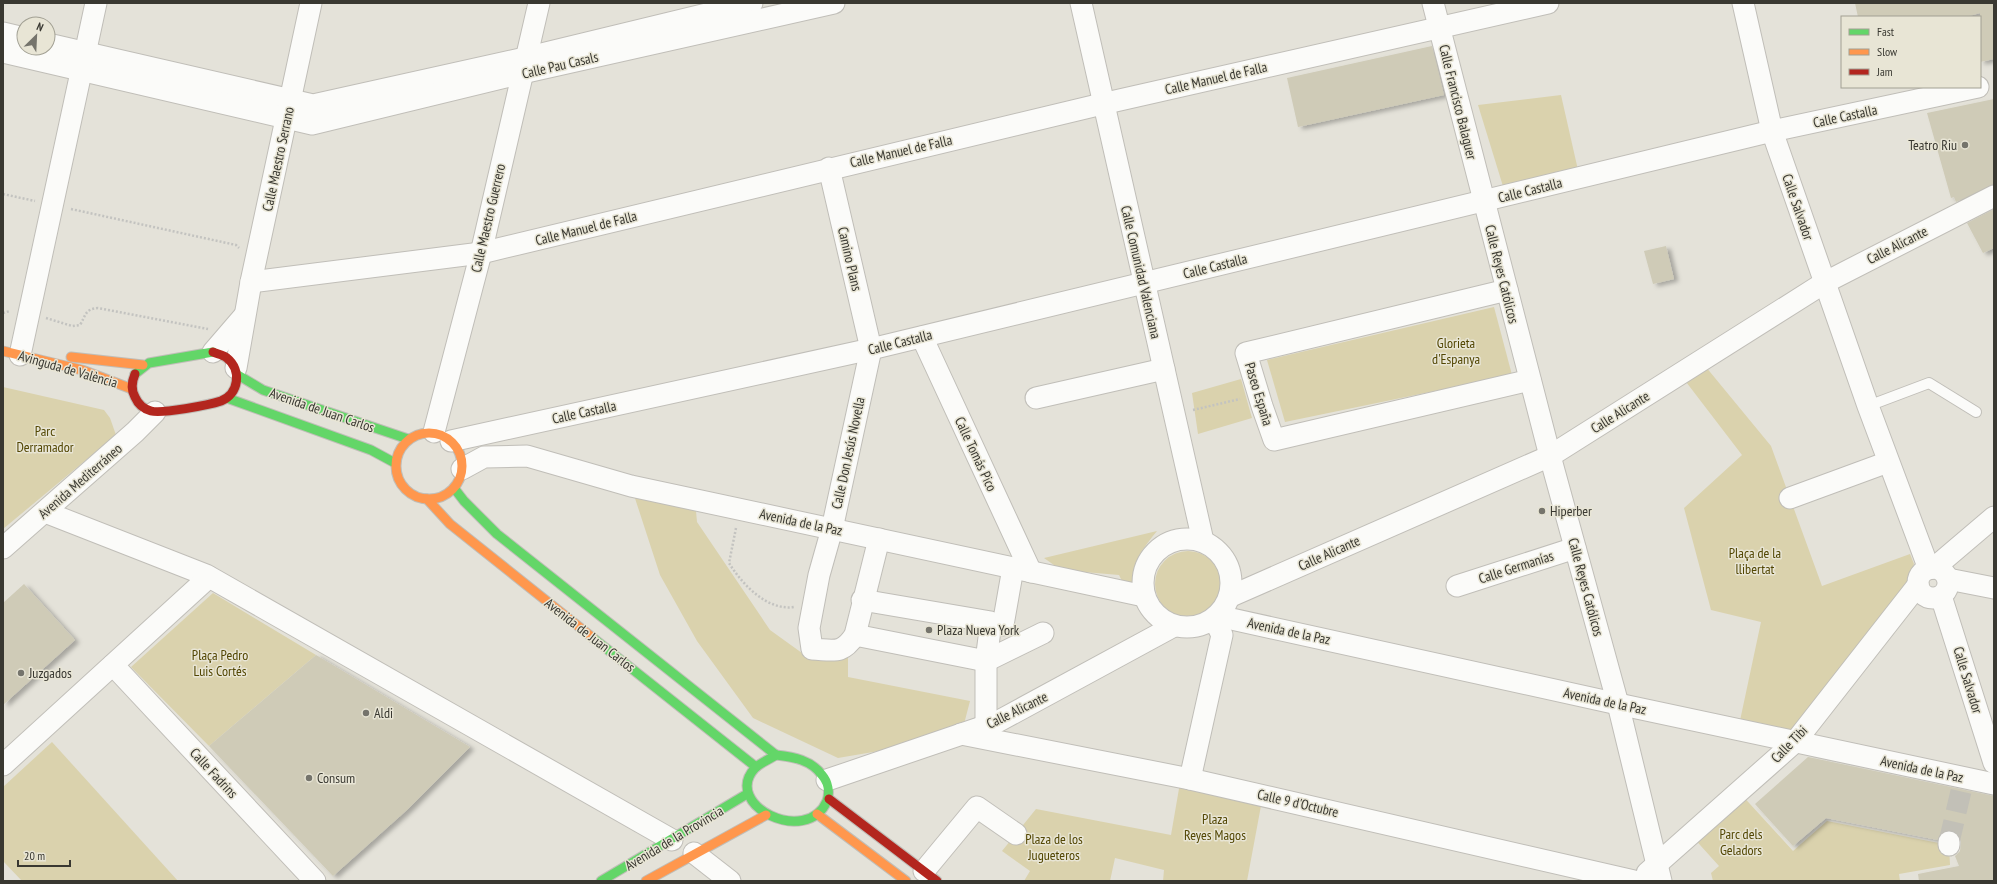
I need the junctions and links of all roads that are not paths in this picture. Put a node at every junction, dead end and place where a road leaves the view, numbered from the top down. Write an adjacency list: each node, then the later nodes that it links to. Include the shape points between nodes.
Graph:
1 (96, 3): 15 (street)
2 (311, 3): 21 (street, Calle Maestro Serrano)
3 (539, 3): 16 (street, Calle Maestro Guerrero)
4 (752, 3): 16 (street, Calle Pau Casals)
5 (834, 3): 16 (street, Calle Pau Casals)
6 (1081, 3): 20 (street, Calle Comunidad Valenciana)
7 (1433, 3): 10 (street, Calle Francisco Balaguer)
8 (1548, 3): 10 (street, Calle Manuel de Falla)
9 (1743, 3): 22 (street, Calle Salvador)
10 (1439, 28): 20 (street, Calle Manuel de Falla); 25 (street, Calle Francisco Balaguer)
11 (3, 33): 12 (street)
12 (16, 36)
13 (56, 48): 15 (street)
14 (3, 52): 15 (street)
15 (82, 61): 21 (street, Calle Pau Casals); 35 (street, via 52,205)
16 (524, 66): 21 (street, Calle Pau Casals); 26 (street, Calle Maestro Guerrero)
17 (1994, 84): 18 (street, Calle Castalla)
18 (1981, 87)
19 (1974, 88): 22 (street, Calle Castalla)
20 (1102, 104): 23 (street, Calle Manuel de Falla); 28 (street, Calle Comunidad Valenciana)
21 (289, 109): 27 (street, Calle Maestro Serrano)
22 (1772, 131): 25 (street, Calle Castalla); 29 (street, Calle Salvador)
23 (829, 168): 26 (street, Calle Manuel de Falla); 33 (street, Camino Plans)
24 (1994, 196): 29 (street, Calle Alicante)
25 (1484, 201): 28 (street, Calle Castalla); 30 (street, Calle Reyes Católicos)
26 (481, 253): 27 (street, Calle Manuel de Falla); 46 (street, Calle Maestro Guerrero)
27 (251, 282): 31 (street, Calle Maestro Serrano)
28 (1144, 283): 32 (street, Calle Castalla); 37 (street, Calle Comunidad Valenciana)
29 (1824, 283): 43 (street, Calle Salvador); 48 (street, Calle Alicante)
30 (1506, 290): 39 (street, Calle Reyes Católicos); 39 (street, Paseo España, via 1246,353 1274,440)
31 (244, 316): 34 (street, Calle Maestro Serrano); 38 (street, Calle Maestro Serrano)
32 (922, 337): 33 (street, Calle Castalla); 61 (street, Calle Tomás Pico)
33 (871, 349): 46 (street, Calle Castalla); 56 (street, Calle Don Jesús Novella)
34 (213, 352): 36 (main road); 38 (main road, Avenida de Juan Carlos, via 227,358)
35 (12, 353): 36 (main road); 40 (main road, Avinguda de València, via 82,370)
36 (143, 365): 40 (main road, via 135,373)
37 (1164, 369): 42 (street); 58 (street, Calle Comunidad Valenciana)
38 (237, 372): 41 (main road, via 234,388); 47 (main road, Avenida de Juan Carlos, via 263,390)
39 (1530, 380): 48 (street, Calle Reyes Católicos)
40 (132, 388): 44 (main road, via 136,401)
41 (227, 398): 44 (main road); 50 (main road, Avenida de Juan Carlos, via 370,450)
42 (1036, 398)
43 (1868, 406): 45 (lane, via 1929,383); 49 (street, Calle Salvador)
44 (155, 412): 54 (street, Avenida Mediterráneo)
45 (1976, 412)
46 (443, 437): 47 (main road, via 416,435); 51 (main road, via 460,454)
47 (408, 440): 50 (main road, via 401,446)
48 (1550, 456): 60 (street, Calle Reyes Católicos); 67 (street, Calle Alicante)
49 (1888, 462): 52 (street); 63 (street, Calle Salvador)
50 (395, 463): 53 (main road, via 402,487 416,498)
51 (458, 479): 53 (main road, via 446,495); 56 (street, Avenida de la Paz, via 484,457 527,456 631,486); 80 (main road, Avenida de Juan Carlos, via 464,501 497,534)
52 (1790, 498)
53 (426, 500): 83 (main road, Avenida de Juan Carlos, via 450,524)
54 (45, 512): 59 (street, Avenida Mediterráneo); 62 (street)
55 (1994, 517): 63 (street, Calle Tibi)
56 (832, 529): 57 (street, Avenida de la Paz); 73 (street, Calle Don Jesús Novella, via 819,575 809,628 812,649 838,650 848,646)
57 (878, 539): 61 (street, Avenida de la Paz); 68 (street)
58 (1203, 541): 66 (street, via 1182,538 1167,543 1156,551 1146,564 1142,581); 67 (street, via 1216,549 1226,561 1232,576)
59 (3, 548)
60 (1575, 548): 64 (street, Calle Germanías); 76 (street, Calle Reyes Católicos)
61 (1022, 570): 66 (street, Avenida de la Paz); 70 (street)
62 (208, 577): 75 (street); 91 (street)
63 (1934, 579): 65 (street); 79 (street, Calle Tibi); 81 (street, Calle Salvador)
64 (1458, 586)
65 (1994, 588)
66 (1144, 596): 71 (street, via 1151,610)
67 (1229, 597): 69 (street, via 1225,607)
68 (862, 600): 73 (street); 74 (street, via 990,622)
69 (1216, 617): 71 (street, via 1205,624 1190,628); 76 (street, Avenida de la Paz); 84 (street, via 1222,635)
70 (1003, 625)
71 (1174, 626): 77 (street, Calle Alicante)
72 (1043, 633): 74 (street)
73 (856, 635): 74 (street)
74 (986, 661): 77 (street)
75 (113, 665): 82 (street); 95 (street, Calle Fadrins)
76 (1618, 704): 79 (street, Avenida de la Paz); 93 (street, Calle Reyes Católicos)
77 (986, 726): 78 (street, Calle Alicante)
78 (961, 734): 84 (street, Calle 9 d'Octubre); 86 (street, Calle Alicante)
79 (1795, 742): 85 (street, Avenida de la Paz, via 1963,782); 93 (street, Calle Tibi)
80 (776, 755): 83 (main road); 86 (main road, via 802,760 817,768)
81 (1994, 763)
82 (3, 765)
83 (756, 767): 87 (main road, via 748,781)
84 (1190, 779): 100 (street, Calle 9 d'Octubre)
85 (1994, 784)
86 (828, 789): 88 (main road); 94 (main road)
87 (747, 794): 89 (main road, via 754,806); 91 (main road, Avenida de la Provincia)
88 (817, 814): 89 (main road, via 808,819 795,821); 99 (main road)
89 (766, 815): 92 (main road, Avenida de la Provincia)
90 (1016, 834): 94 (street, via 977,807)
91 (672, 840): 96 (main road, Avenida de la Provincia)
92 (694, 853): 97 (main road, Avenida de la Provincia); 98 (street)
93 (1659, 873): 101 (street, Calle Tibi)
94 (931, 876)
95 (315, 881)
96 (601, 881)
97 (646, 881)
98 (730, 881)
99 (906, 881)
100 (1634, 881)
101 (1637, 881)

